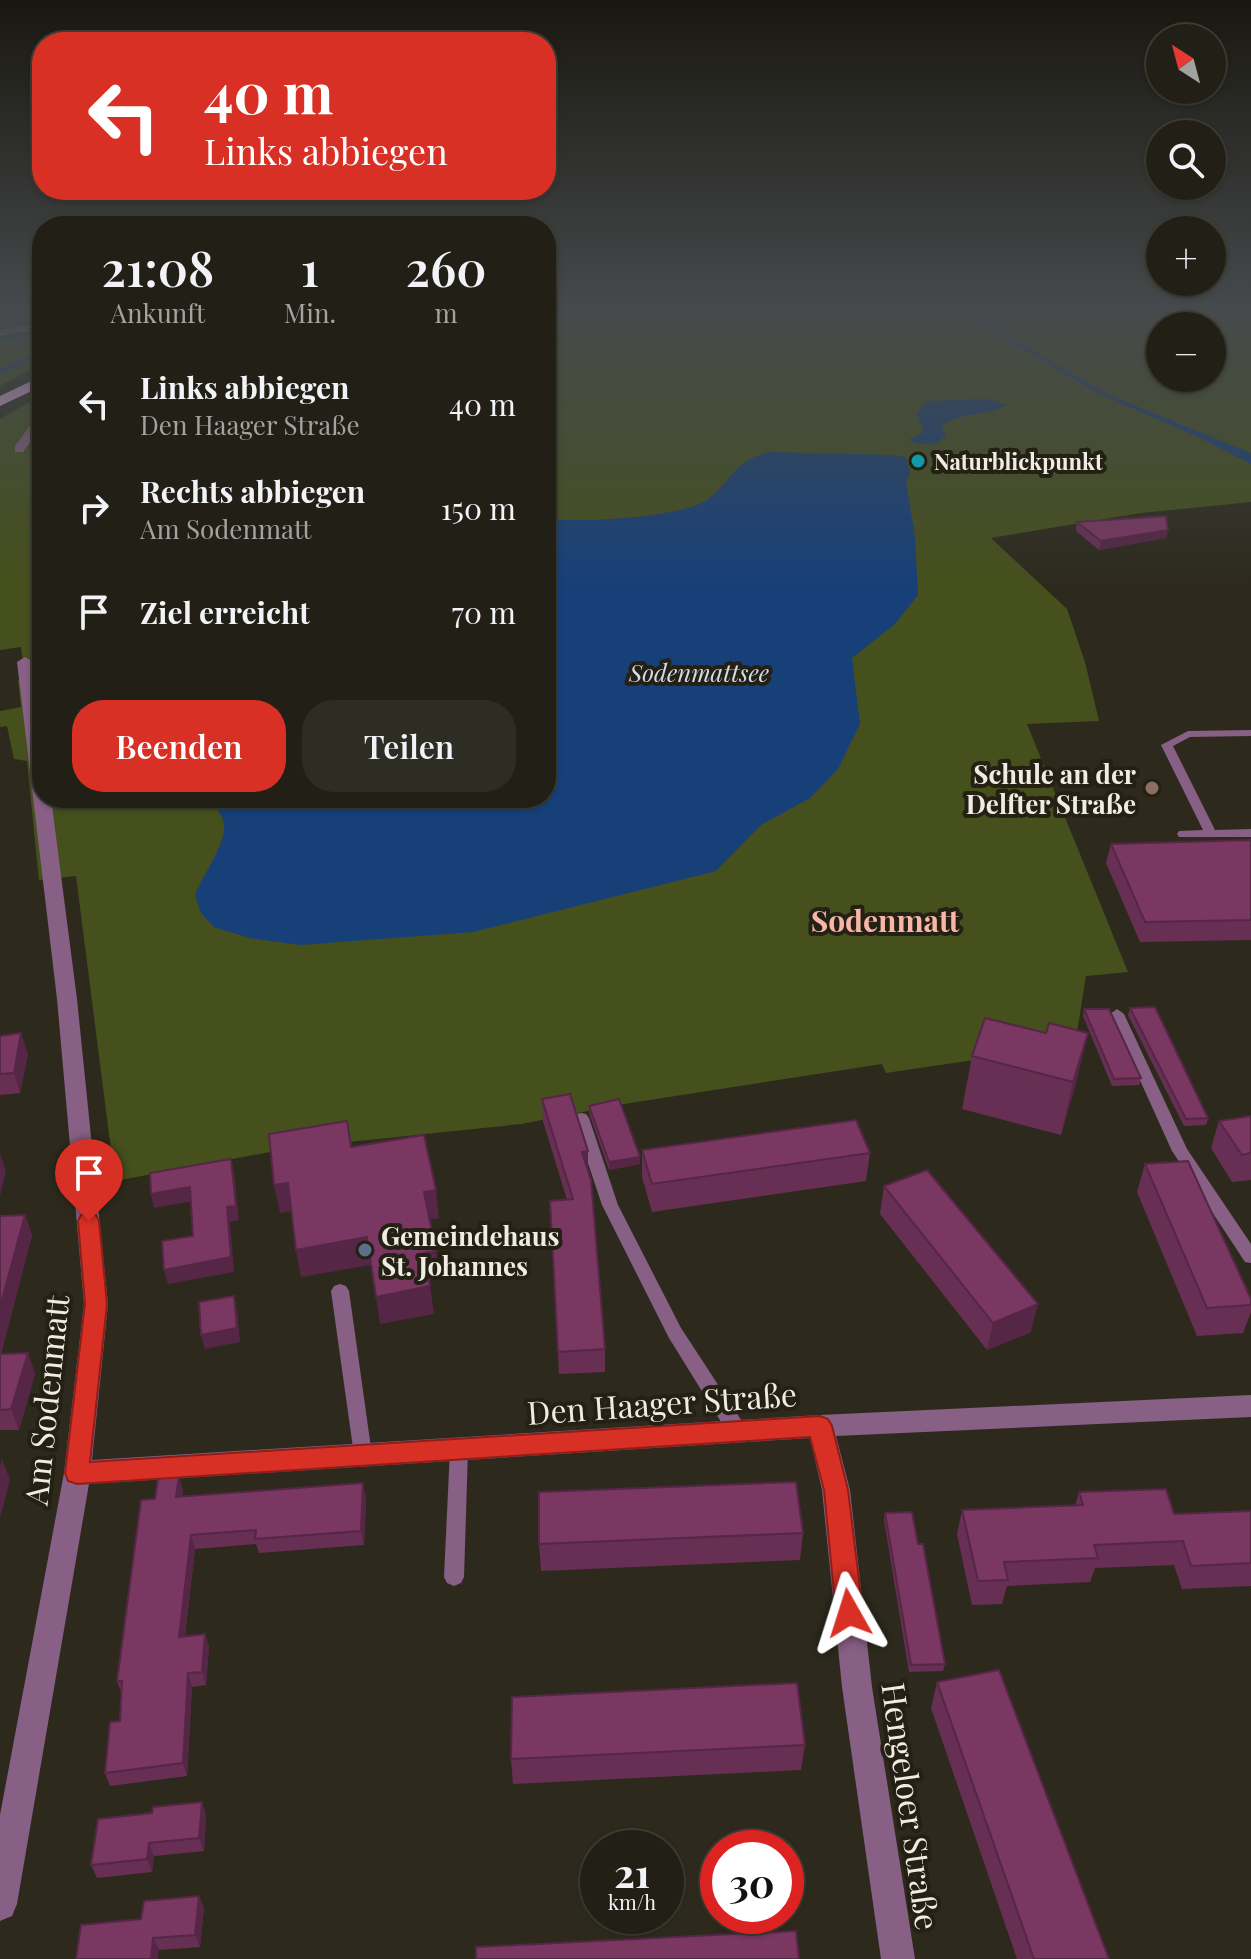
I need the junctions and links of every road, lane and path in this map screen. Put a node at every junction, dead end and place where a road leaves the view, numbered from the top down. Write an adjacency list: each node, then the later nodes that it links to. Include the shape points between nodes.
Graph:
1 (32, 431): 2 (street)
2 (19, 449)
3 (25, 662): 4 (street, Am Sodenmatt)
4 (32, 694)
5 (1251, 733): 9 (lane, via 1188,734 1167,745)
6 (46, 808): 19 (street, Am Sodenmatt, via 96,1304)
7 (1251, 833): 9 (lane)
8 (1183, 834): 9 (lane)
9 (1211, 834)
10 (1117, 1014): 12 (lane, via 1180,1151)
11 (581, 1118): 16 (lane, via 616,1217 675,1333)
12 (1251, 1257)
13 (340, 1291): 18 (lane)
14 (1251, 1406): 15 (street, Den Haager Straße)
15 (820, 1426): 16 (street, Den Haager Straße); 22 (street, Hengeloer Straße, via 836,1490 857,1687)
16 (738, 1432): 17 (street, Den Haager Straße)
17 (459, 1449): 18 (street, Den Haager Straße); 20 (lane)
18 (363, 1455): 19 (street, Den Haager Straße)
19 (77, 1473): 21 (street, Am Sodenmatt)
20 (454, 1577)
21 (0, 1904)
22 (898, 1959)

